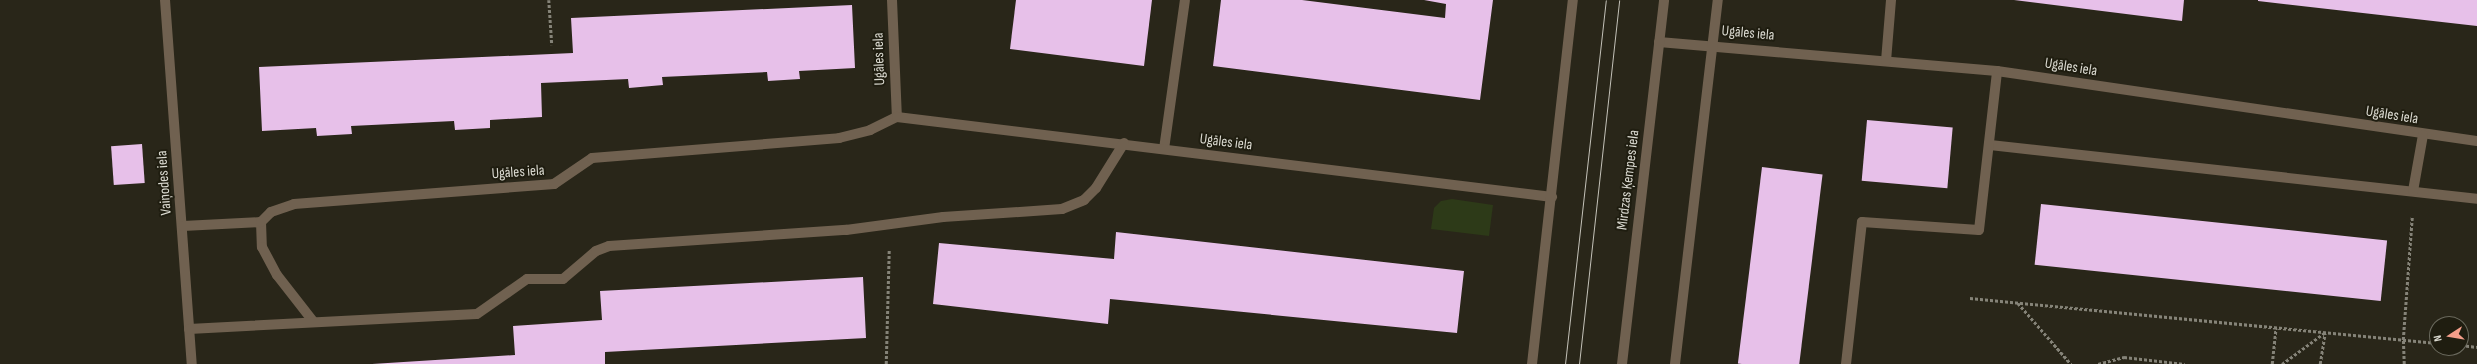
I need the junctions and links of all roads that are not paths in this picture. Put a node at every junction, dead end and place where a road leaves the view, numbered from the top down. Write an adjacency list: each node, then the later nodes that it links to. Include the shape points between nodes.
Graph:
1 (165, 0): 22 (street, Vaiņodes iela)
2 (892, 0): 12 (street, Ugāles iela)
3 (1185, 0): 17 (street)
4 (1573, 0): 19 (street)
5 (1664, 0): 8 (street, Mirdzas Ķempes iela)
6 (1718, 0): 9 (street)
7 (1891, 0): 10 (street)
8 (1659, 42): 9 (street, Ugāles iela); 27 (street, Mirdzas Ķempes iela)
9 (1712, 45): 10 (street, Ugāles iela); 28 (street)
10 (1886, 61): 11 (street, Ugāles iela)
11 (1997, 71): 13 (street, Ugāles iela); 16 (street)
12 (897, 117): 15 (street, Ugāles iela); 21 (street, Ugāles iela, via 870,130 839,138 592,158 554,184 294,204 271,212)
13 (2423, 135): 14 (street, Ugāles iela); 18 (street)
14 (2477, 141)
15 (1124, 143): 17 (street, Ugāles iela); 23 (street, via 1096,188 1084,200 1062,209 943,217 846,230 609,246 596,251 563,279 527,279 478,314)
16 (1990, 145): 18 (street); 29 (street, via 1979,230 1862,222)
17 (1164, 149): 19 (street, Ugāles iela)
18 (2413, 191): 20 (street)
19 (1552, 197): 26 (street)
20 (2477, 199)
21 (261, 222): 22 (street); 23 (street, via 262,247 277,275)
22 (183, 226): 24 (street, Vaiņodes iela)
23 (313, 321): 24 (street)
24 (189, 329): 25 (street, Vaiņodes iela)
25 (192, 364)
26 (1532, 364)
27 (1622, 364)
28 (1675, 364)
29 (1846, 364)

